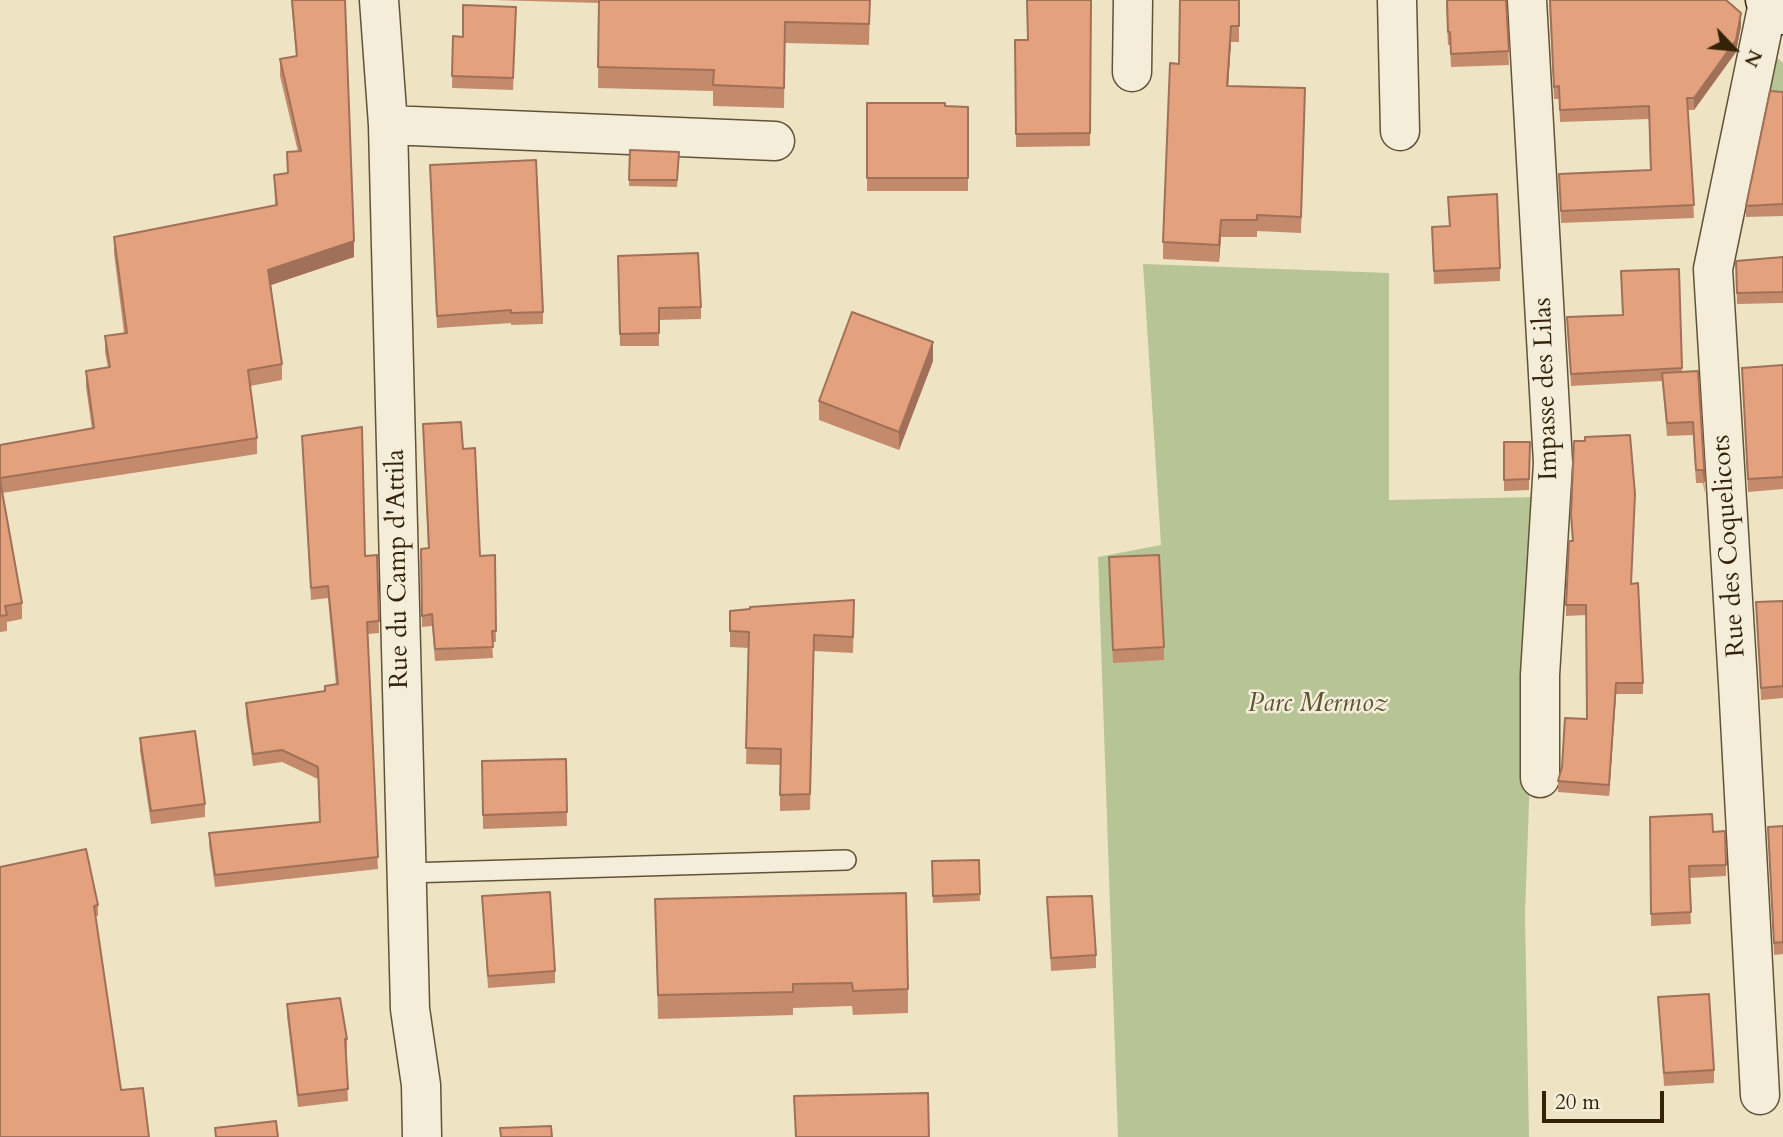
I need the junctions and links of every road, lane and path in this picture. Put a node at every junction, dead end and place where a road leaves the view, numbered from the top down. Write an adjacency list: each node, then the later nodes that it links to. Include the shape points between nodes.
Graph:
1 (379, 0): 7 (street, Rue du Camp d'Attila)
2 (1133, 0): 6 (street)
3 (1397, 0): 8 (street)
4 (1527, 0): 10 (street, Impasse des Lilas, via 1553,463 1540,675)
5 (1772, 6): 13 (street, Rue des Coquelicots, via 1713,270)
6 (1132, 72)
7 (388, 125): 9 (street); 12 (street, Rue du Camp d'Attila)
8 (1401, 131)
9 (775, 141)
10 (1539, 778)
11 (846, 860): 12 (lane)
12 (407, 873): 14 (street, Rue du Camp d'Attila, via 410,1009 421,1085)
13 (1760, 1095)
14 (422, 1137)

